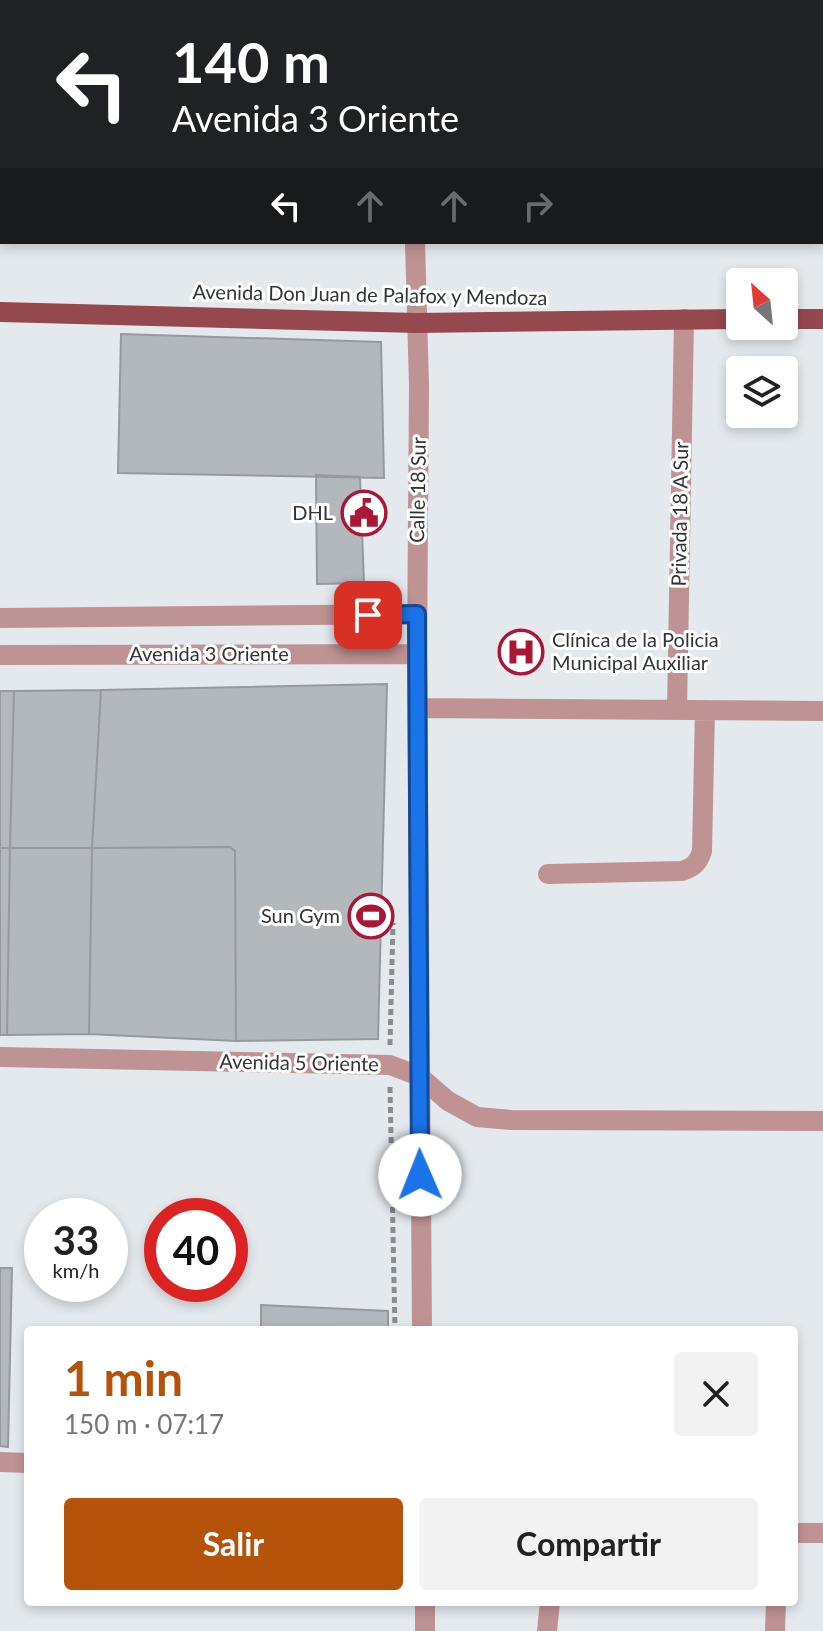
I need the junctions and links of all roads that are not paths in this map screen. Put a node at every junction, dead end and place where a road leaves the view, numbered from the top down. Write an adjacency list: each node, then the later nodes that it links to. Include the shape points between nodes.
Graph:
1 (415, 244): 7 (street, Calle 18 Sur)
2 (0, 312): 7 (main road, Avenida Don Juan de Palafox y Mendoza)
3 (684, 319): 4 (main road, Avenida Don Juan de Palafox y Mendoza); 7 (main road, Avenida Don Juan de Palafox y Mendoza); 15 (street, Privada 18 A Sur)
4 (726, 319)
5 (798, 319): 6 (main road)
6 (823, 319)
7 (417, 323): 8 (street, Calle 18 Sur)
8 (417, 614): 9 (street, Avenida 3 Oriente); 12 (street, Calle 18 Sur)
9 (77, 617): 10 (street, Avenida 3 Oriente); 11 (street)
10 (0, 618)
11 (76, 654): 12 (street, Avenida 3 Oriente); 13 (street, Avenida 3 Oriente)
12 (417, 654): 14 (street, Calle 18 Sur)
13 (0, 655)
14 (418, 708): 15 (street); 20 (street, Calle 18 Sur)
15 (677, 709): 16 (street)
16 (705, 710): 17 (street); 18 (street, via 699,861 682,871)
17 (823, 711)
18 (548, 874)
19 (0, 1057): 20 (street, Avenida 5 Oriente, via 390,1065)
20 (419, 1076): 21 (street, Avenida 5 Oriente, via 477,1117); 22 (street, Calle 18 Sur)
21 (823, 1121)
22 (422, 1326)
23 (0, 1462): 24 (street)
24 (24, 1463)
25 (798, 1533): 26 (street)
26 (823, 1533)
27 (425, 1606): 30 (street)
28 (550, 1606): 31 (street)
29 (776, 1606): 32 (street)
30 (425, 1631)
31 (547, 1631)
32 (775, 1631)

